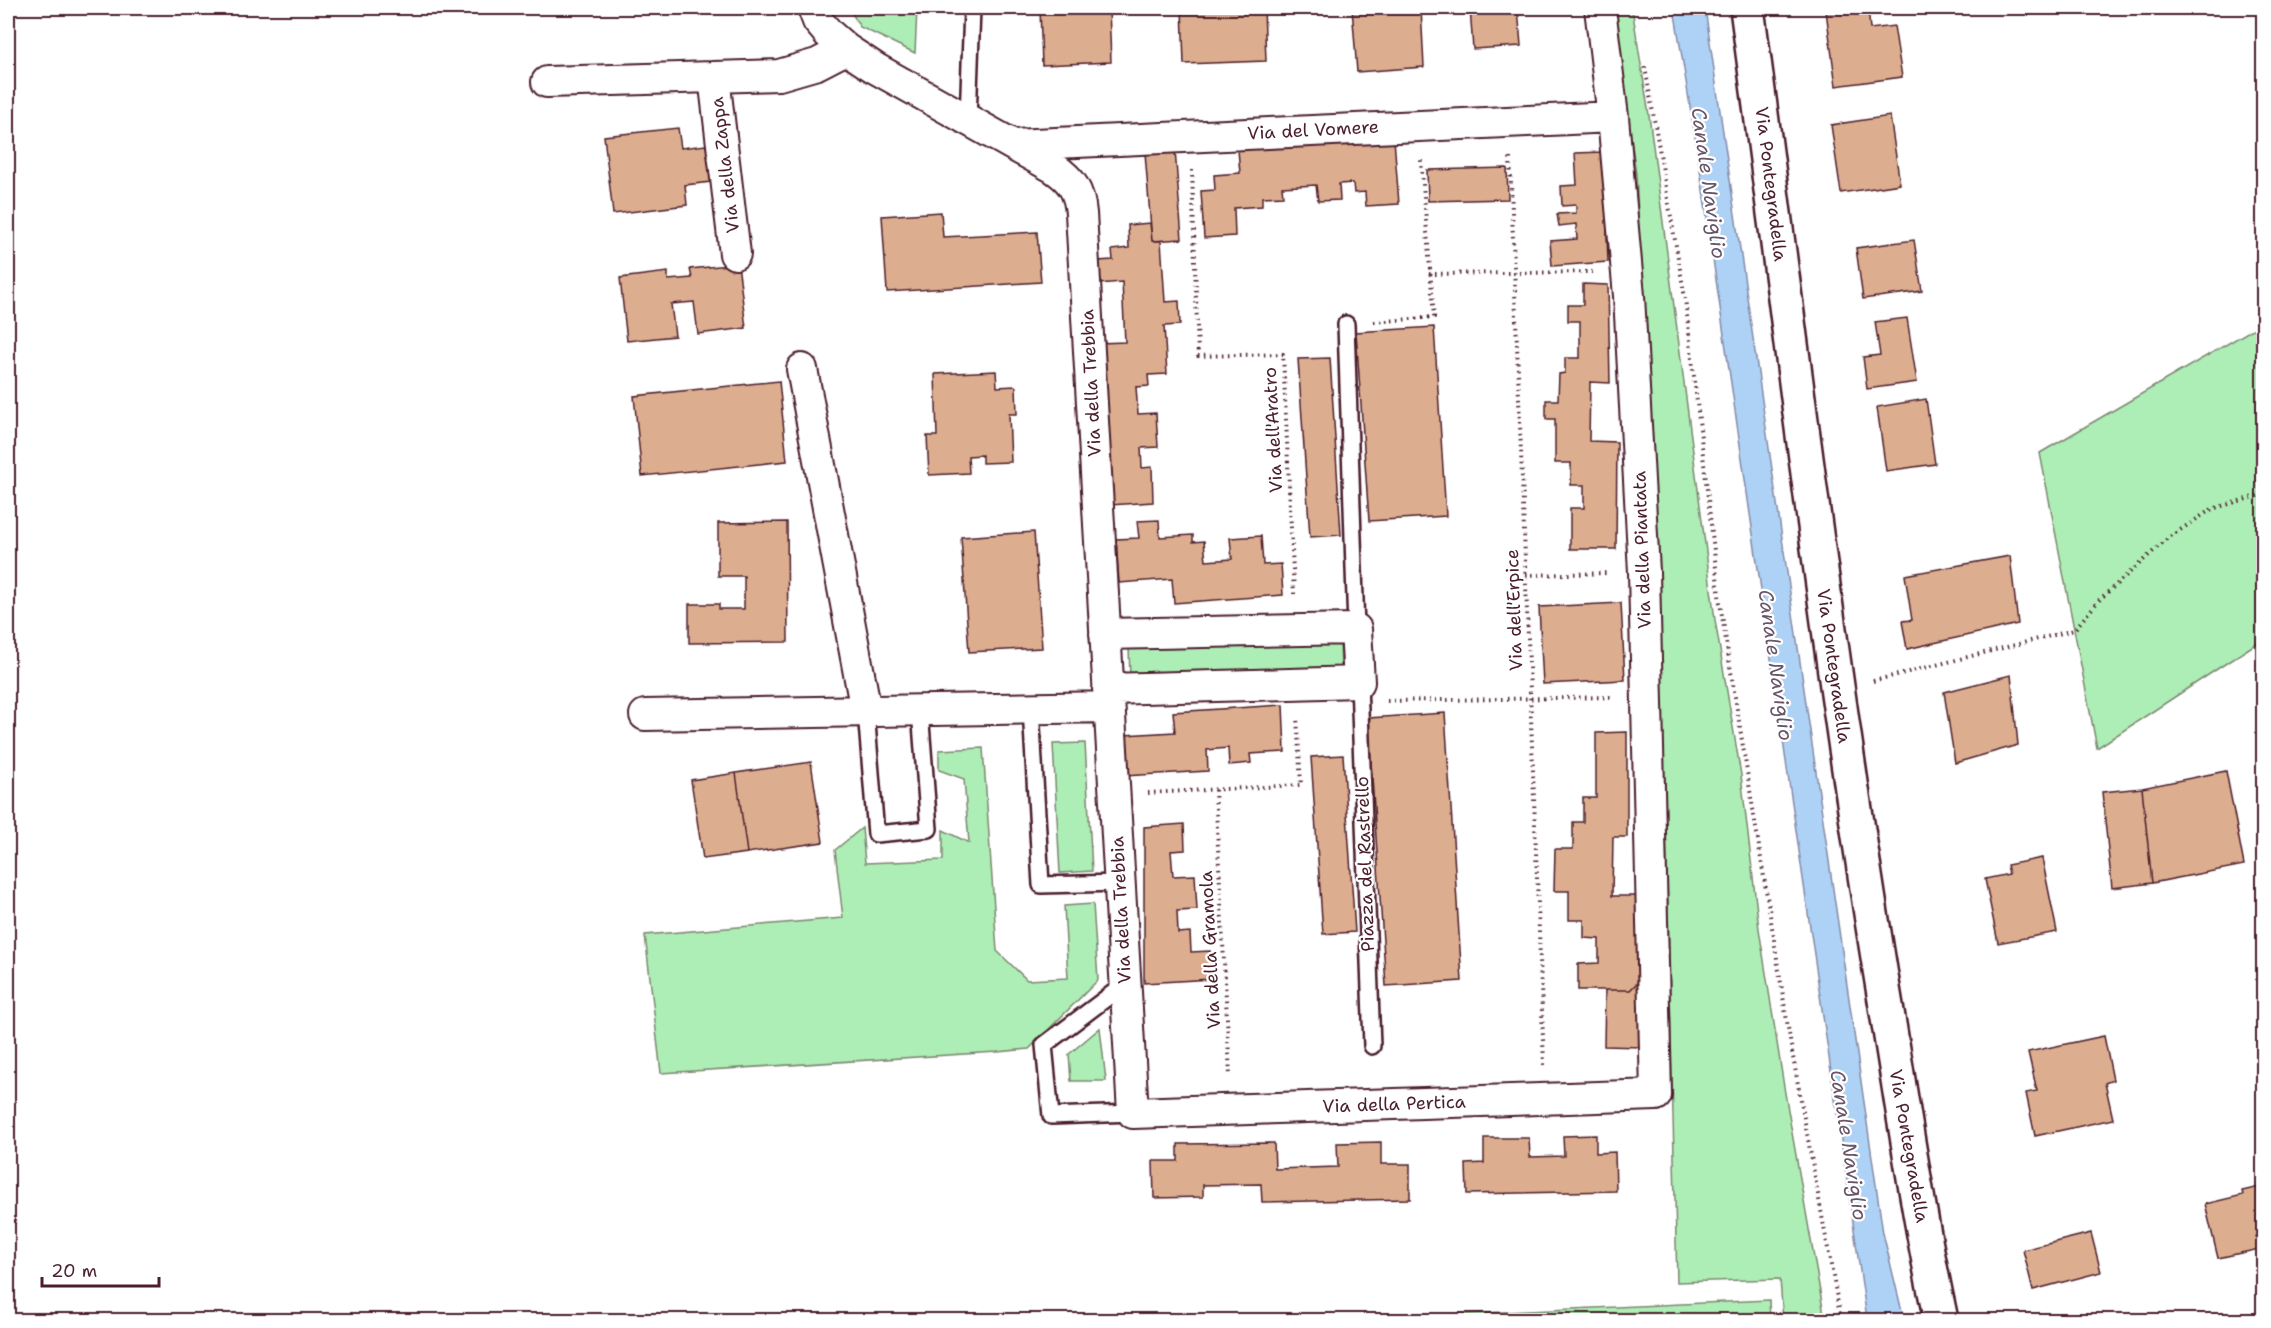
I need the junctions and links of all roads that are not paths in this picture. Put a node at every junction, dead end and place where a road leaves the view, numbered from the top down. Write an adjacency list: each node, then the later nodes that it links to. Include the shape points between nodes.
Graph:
1 (813, 8): 5 (street, Via della Trebbia, via 818,21)
2 (972, 8): 9 (lane)
3 (1600, 8): 8 (street, Via della Piantata)
4 (1747, 8): 27 (street, Via Pontegradella, via 1837,690 1875,944)
5 (846, 49): 6 (street, Via della Zappa, via 789,73); 9 (street, Via della Trebbia)
6 (714, 77): 7 (street, Via della Zappa); 11 (street, Via della Zappa)
7 (547, 82)
8 (1612, 117): 10 (street, Via del Vomere); 25 (street, Via della Piantata, via 1626,272 1644,572)
9 (968, 120): 10 (street, Via della Trebbia)
10 (1013, 145): 15 (street, Via della Trebbia, via 1064,175 1080,200)
11 (735, 254)
12 (1346, 324): 14 (lane, Piazza del Rastrello)
13 (801, 369): 20 (street)
14 (1356, 629): 15 (street); 16 (street, Piazza del Rastrello)
15 (1105, 634): 17 (street, Via della Trebbia)
16 (1359, 692): 17 (street, via 1295,684); 24 (lane, Piazza del Rastrello)
17 (1109, 698): 18 (street); 22 (street, Via della Trebbia)
18 (1031, 708): 19 (street); 22 (lane, via 1041,885)
19 (920, 710): 20 (street); 20 (lane, via 929,829 876,834)
20 (866, 711): 21 (street)
21 (645, 715)
22 (1119, 883): 23 (street, Via della Trebbia)
23 (1125, 984): 26 (street, Via della Trebbia); 26 (lane, via 1044,1045 1051,1116)
24 (1372, 1046)
25 (1656, 1095): 26 (street, Via della Pertica)
26 (1132, 1113)
27 (1941, 1320)

